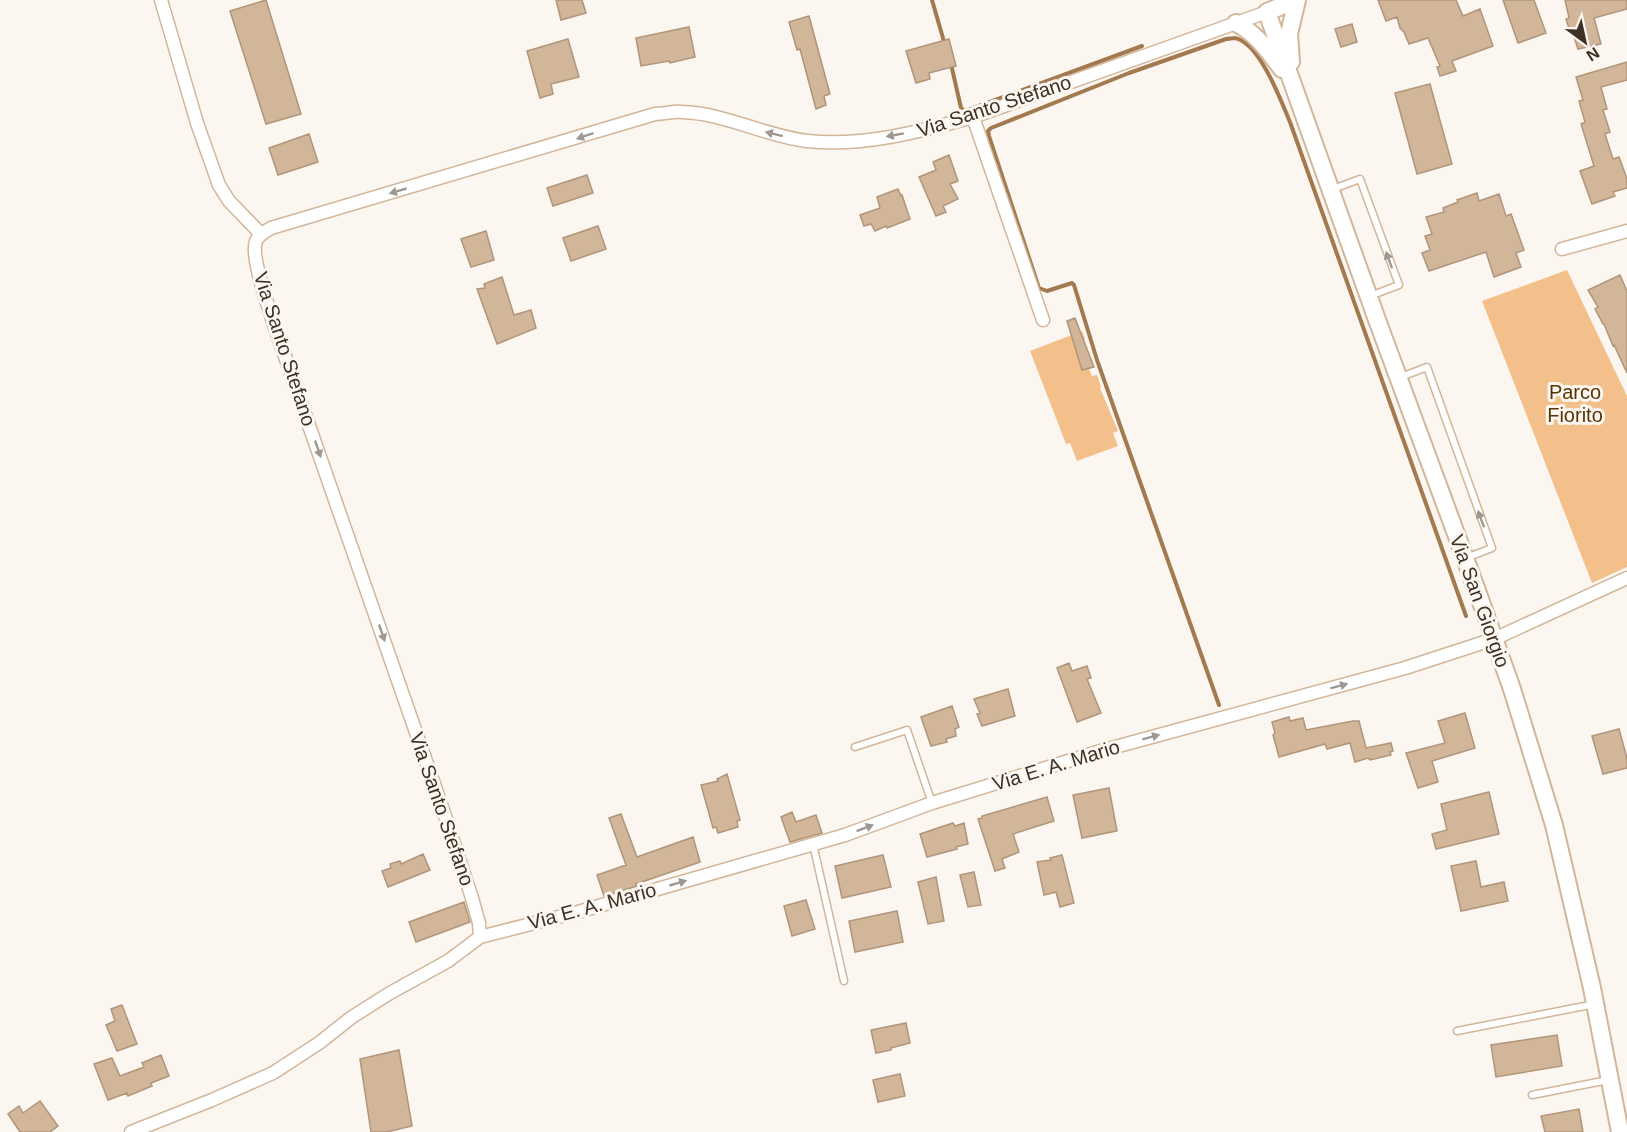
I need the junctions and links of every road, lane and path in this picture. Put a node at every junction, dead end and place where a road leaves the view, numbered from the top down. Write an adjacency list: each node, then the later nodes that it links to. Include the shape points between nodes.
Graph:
1 (161, 0): 9 (street, via 219,185)
2 (1297, 0): 3 (street, Via Santo Stefano); 5 (street, Via San Giorgio, via 1289,34)
3 (1267, 12): 4 (street, Via Santo Stefano); 5 (street, Via San Giorgio)
4 (1236, 23): 5 (street, Via San Giorgio, via 1263,45); 6 (street, Via Santo Stefano)
5 (1293, 84): 7 (street, Via San Giorgio)
6 (973, 117): 9 (street, Via Santo Stefano, one-way to 9, via 930,129 831,142 805,141 705,115 655,114); 12 (street)
7 (1331, 190): 11 (street, Via San Giorgio); 11 (lane, one-way to 7, via 1399,285 1360,179)
8 (1627, 231): 10 (street)
9 (261, 234): 20 (street, Via Santo Stefano, one-way to 20, via 255,250 273,322 442,807 472,898)
10 (1562, 249)
11 (1369, 296): 13 (street, Via San Giorgio)
12 (1043, 320)
13 (1399, 378): 14 (street, Via San Giorgio); 14 (lane, one-way to 13, via 1491,548 1427,367)
14 (1465, 558): 16 (street, Via San Giorgio)
15 (1627, 578): 16 (street, Via E. A. Mario)
16 (1494, 639): 18 (street, Via E. A. Mario, one-way to 16, via 1104,750 1405,669); 22 (street, Via San Giorgio, via 1554,825)
17 (855, 747): 18 (lane, via 907,730)
18 (932, 803): 19 (street, Via E. A. Mario, one-way to 18)
19 (813, 844): 20 (street, Via E. A. Mario, one-way to 19); 21 (lane)
20 (480, 938): 26 (street, via 352,1017 273,1073)
21 (844, 981)
22 (1595, 1004): 23 (lane); 24 (street, Via San Giorgio)
23 (1457, 1031)
24 (1611, 1079): 25 (lane); 27 (street, Via San Giorgio)
25 (1532, 1095)
26 (130, 1132)
27 (1620, 1132)

